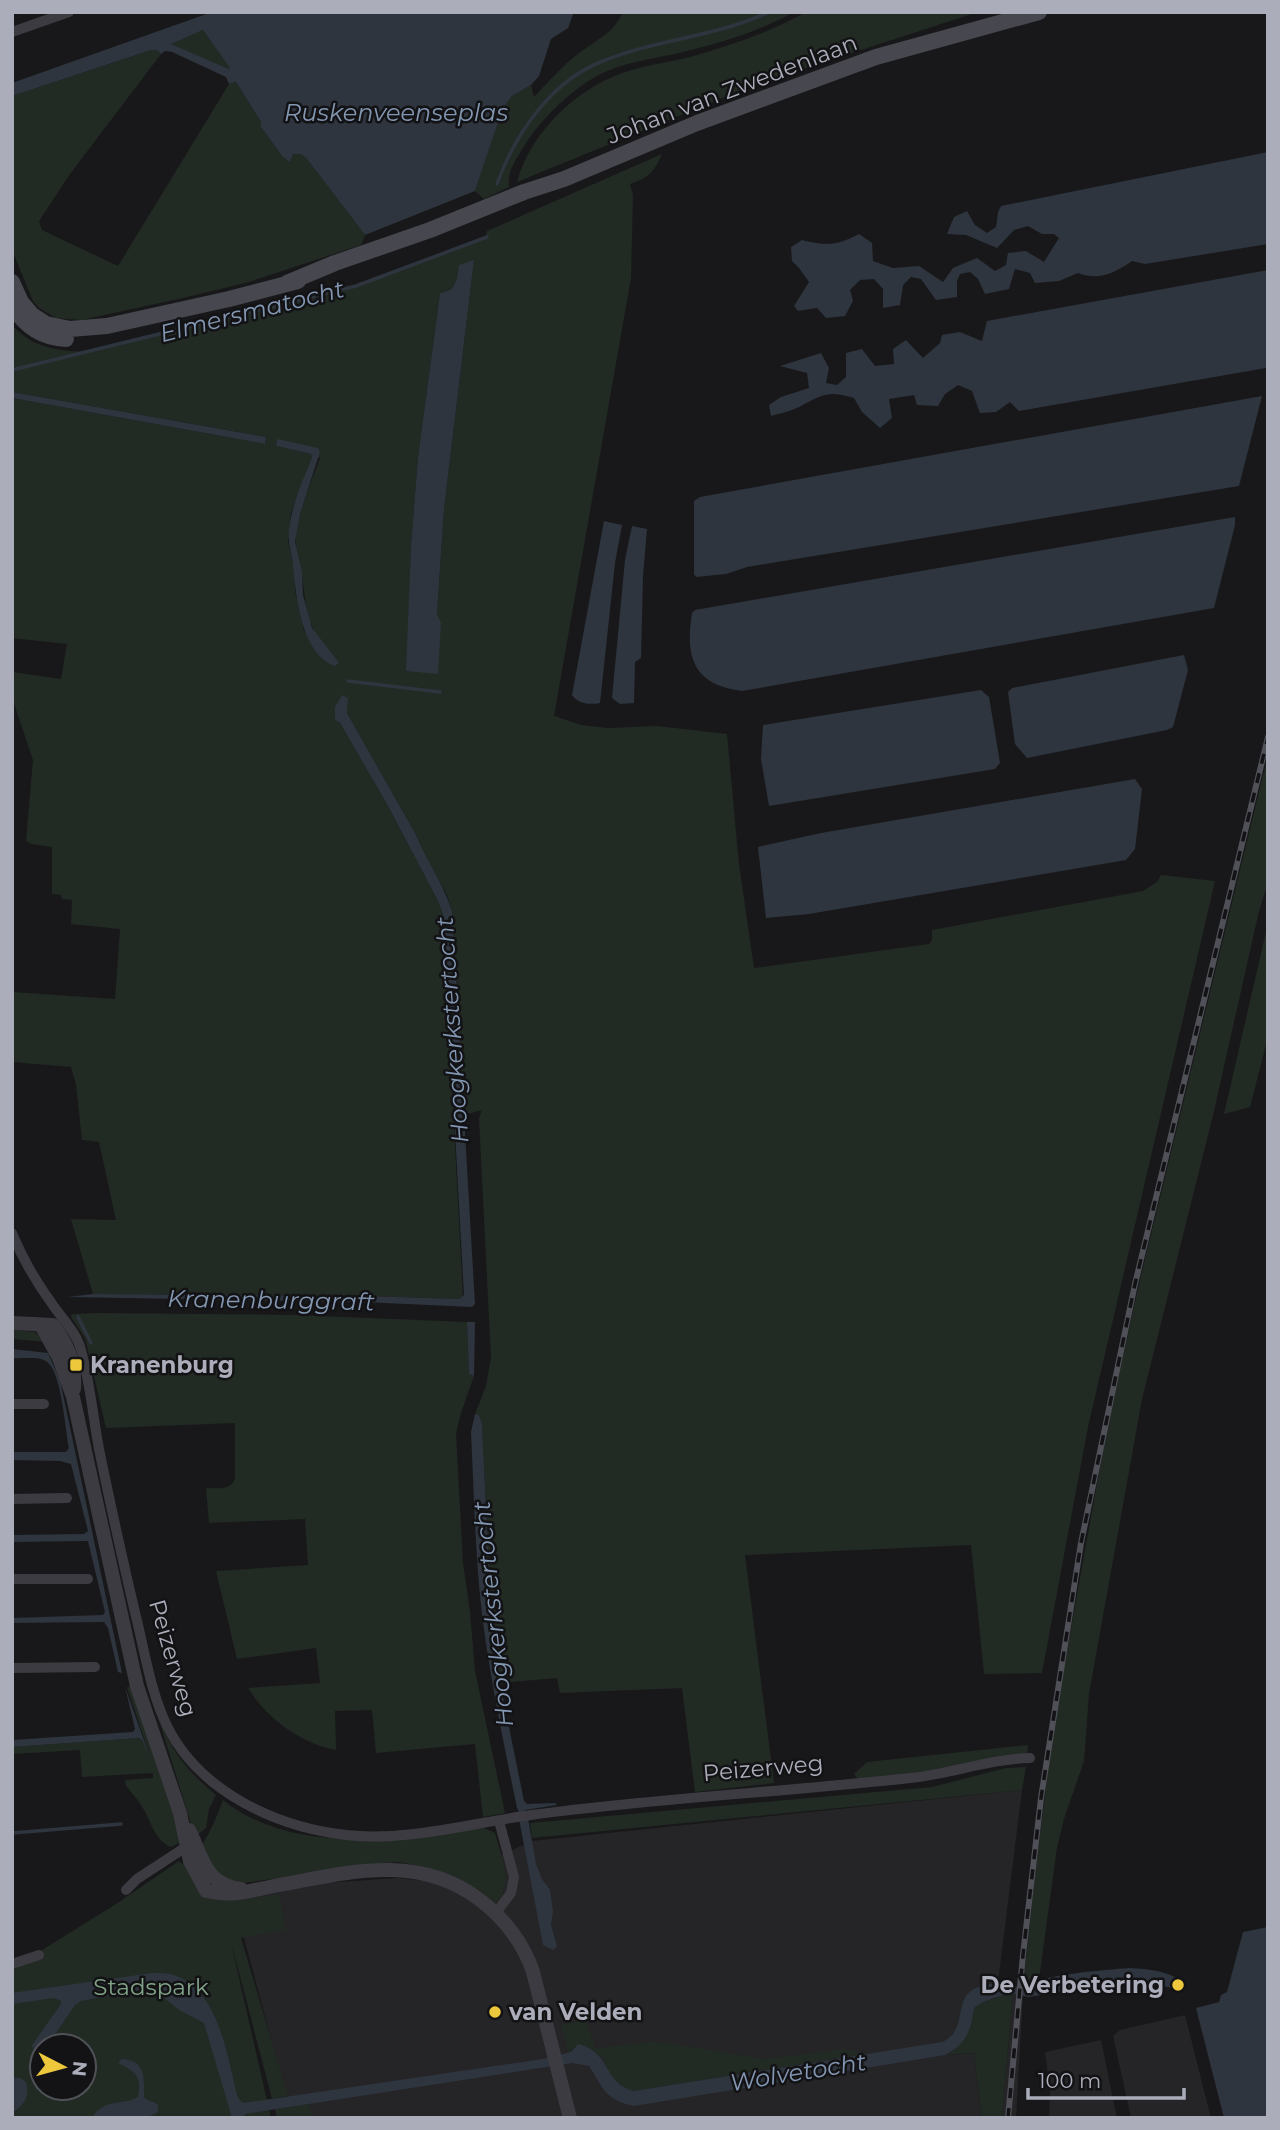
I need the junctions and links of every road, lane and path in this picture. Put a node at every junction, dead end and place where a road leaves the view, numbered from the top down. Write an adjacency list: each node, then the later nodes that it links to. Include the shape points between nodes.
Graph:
1 (69, 12): 3 (street)
2 (1039, 12): 7 (main road, Johan van Zwedenlaan, via 876,57 288,283)
3 (34, 18): 4 (street)
4 (12, 32)
5 (12, 282): 7 (main road, Johan van Zwedenlaan, via 26,309 46,324 70,329)
6 (12, 307): 7 (main road, Johan van Zwedenlaan, via 26,324 51,337 78,338)
7 (107, 326)
8 (12, 1233): 12 (street, Peizerweg, via 34,1276 80,1344)
9 (12, 1323): 12 (street, Peizerweg, via 47,1325 65,1342 74,1373 74,1398)
10 (12, 1404): 11 (street)
11 (44, 1404)
12 (91, 1448): 20 (street, Peizerweg, via 160,1710 185,1754 202,1773 225,1792 267,1814 336,1834 381,1835); 21 (street, Peizerweg, via 137,1686)
13 (67, 1498): 14 (street)
14 (12, 1499)
15 (12, 1579): 16 (street)
16 (89, 1579)
17 (95, 1667): 18 (street)
18 (12, 1668)
19 (1030, 1758): 20 (street, Peizerweg, via 1005,1758 914,1778)
20 (499, 1821): 23 (street, via 514,1877 511,1893)
21 (190, 1844): 22 (street); 23 (street, Peizerweg, via 194,1871 206,1891 237,1895 344,1875 401,1870 450,1881)
22 (126, 1890)
23 (495, 1914): 26 (street, Peizerweg, via 530,1963)
24 (39, 1955): 25 (street)
25 (12, 1964)
26 (570, 2118)

